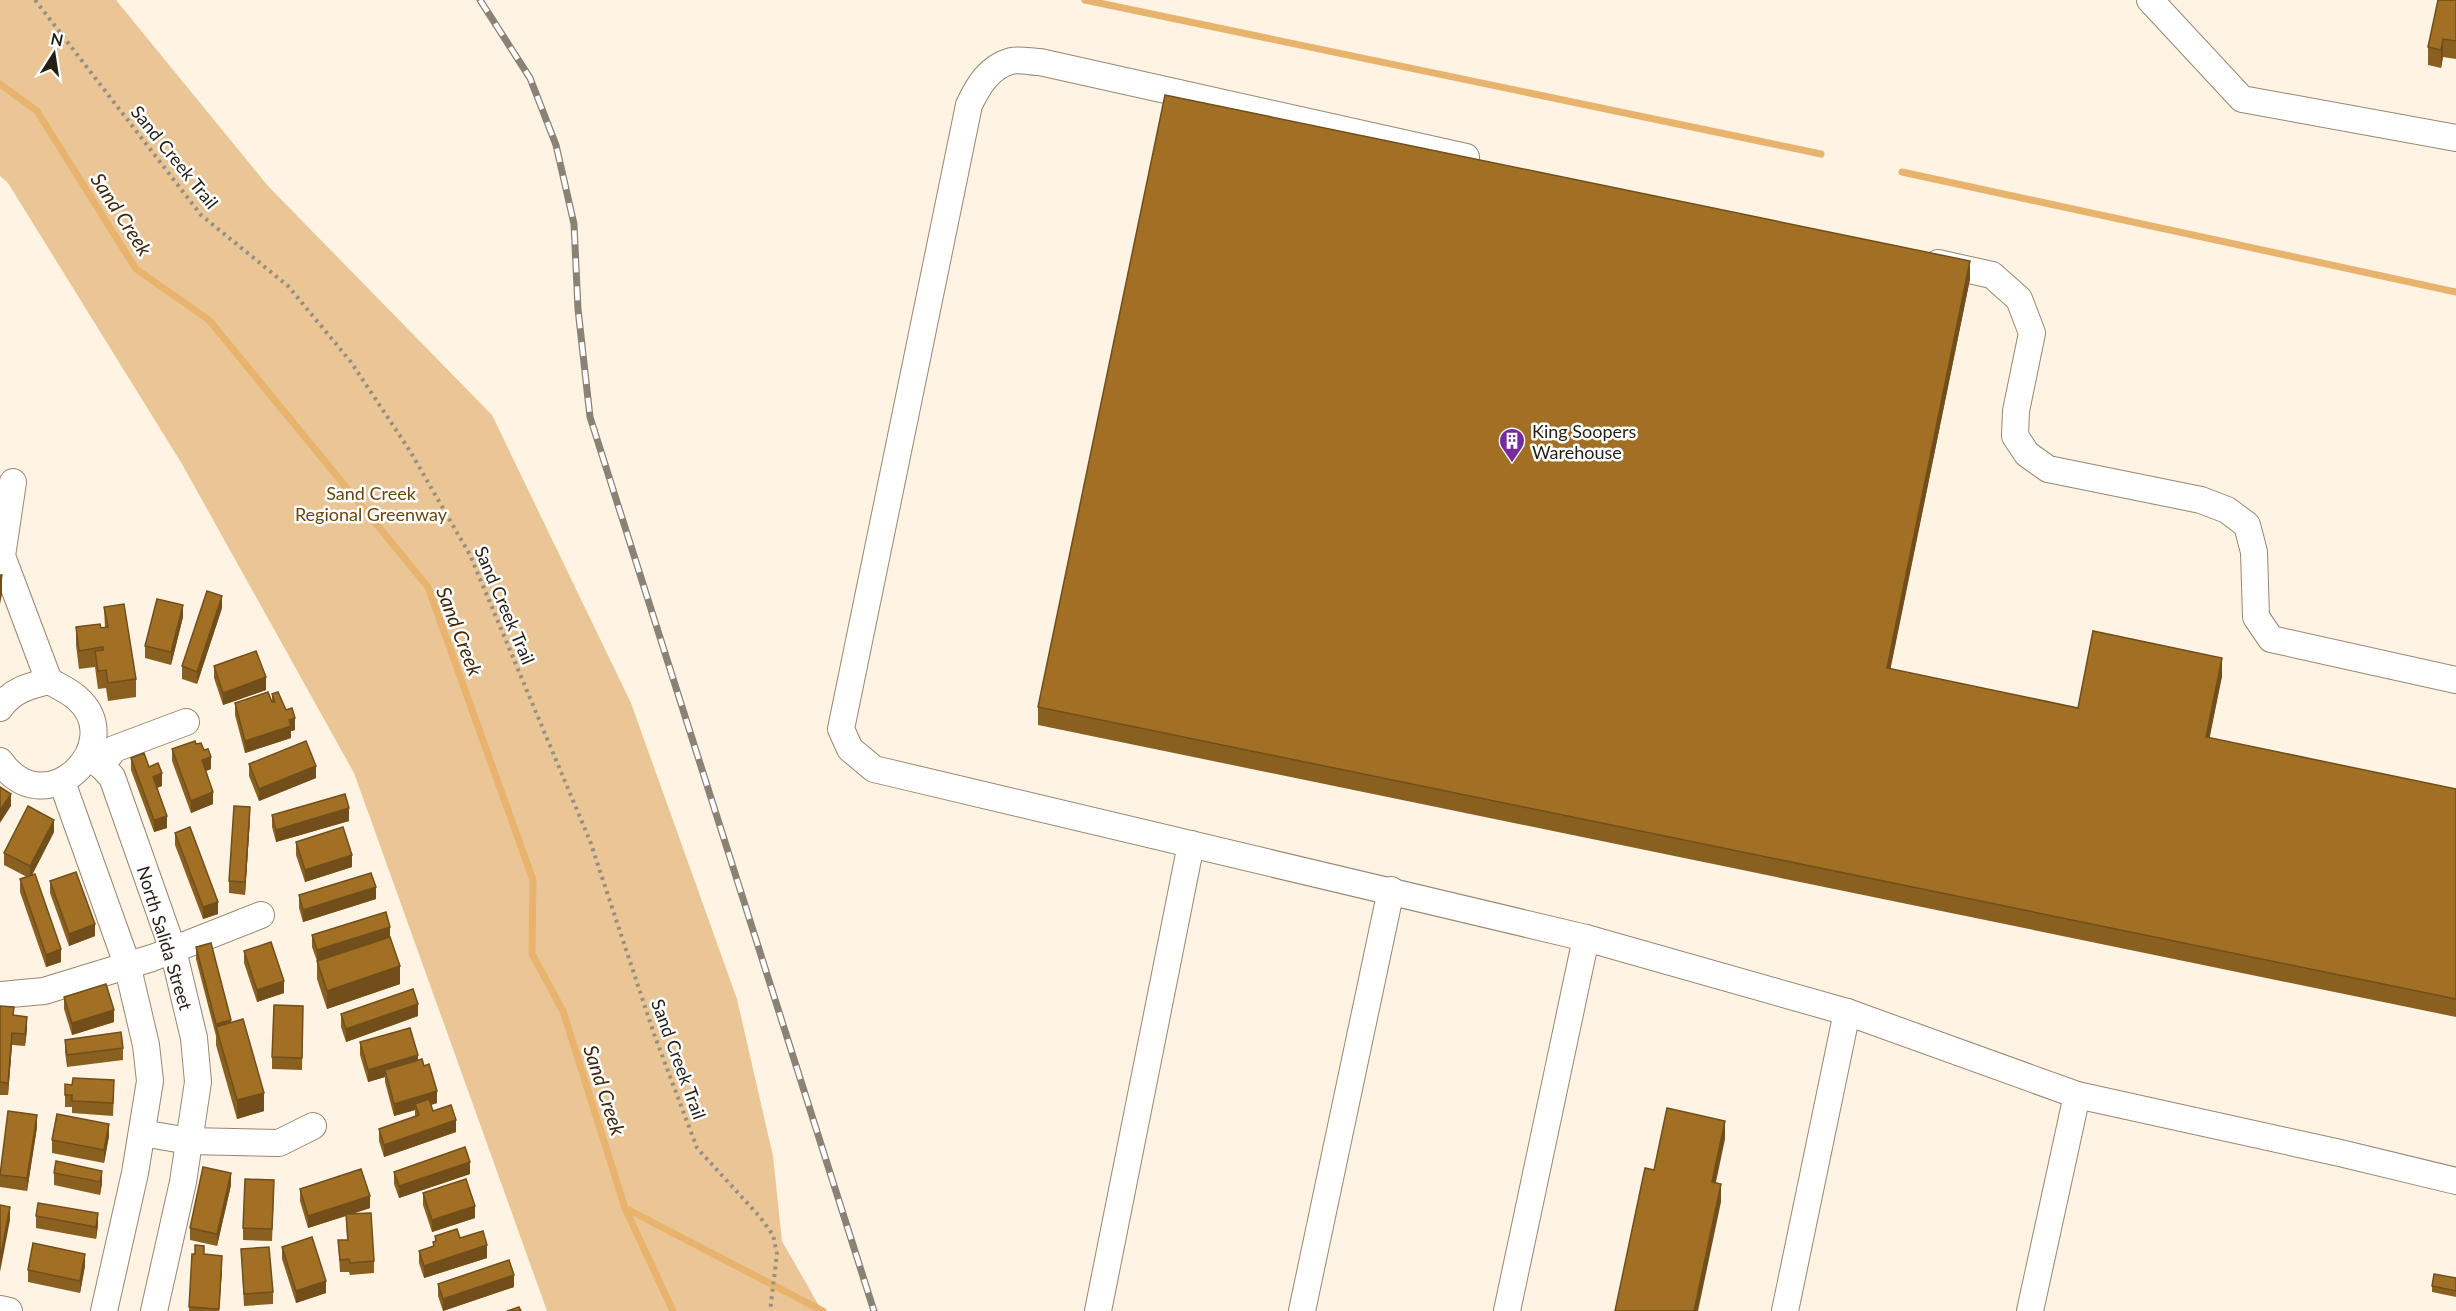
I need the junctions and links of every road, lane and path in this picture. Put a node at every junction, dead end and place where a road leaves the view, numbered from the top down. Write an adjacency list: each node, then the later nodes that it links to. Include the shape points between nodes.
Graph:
1 (35, 0): 31 (path, Sand Creek Trail, via 201,214 288,286 351,362 410,451 470,555 585,830 654,1034 698,1148 770,1228 777,1264)
2 (2150, 0): 3 (street, via 2242,99)
3 (2456, 138)
4 (1493, 164): 14 (street, via 1040,62 1012,60 994,69 980,83 969,105 841,729 849,749 874,769)
5 (1911, 257): 7 (street, via 1992,275 2019,299 2032,333 2016,411 2015,436 2027,454 2048,469 2201,500 2227,510 2247,525 2254,552 2256,617 2271,639)
6 (13, 482): 8 (street, via 2,556)
7 (2456, 680)
8 (49, 681): 9 (street, via 23,688); 11 (street, via 78,699 89,715)
9 (0, 708)
10 (186, 722): 11 (street)
11 (95, 760): 13 (street); 18 (street, North Salida Street, via 112,777)
12 (0, 761): 13 (street, via 23,782 43,786)
13 (62, 782): 19 (street)
14 (1191, 844): 15 (street); 32 (street)
15 (1390, 890): 17 (street); 33 (street)
16 (261, 915): 18 (street)
17 (1586, 938): 21 (street); 34 (street)
18 (173, 950): 19 (street); 25 (street, North Salida Street, via 195,1049 198,1082)
19 (126, 964): 20 (street, via 44,991); 24 (street, via 146,1045 150,1081)
20 (0, 994)
21 (1847, 1012): 22 (street); 35 (street)
22 (2077, 1095): 26 (street); 36 (street)
23 (313, 1126): 25 (street, via 279,1143)
24 (142, 1134): 25 (street); 29 (street)
25 (189, 1141): 30 (street, North Salida Street)
26 (2456, 1181)
27 (0, 1309): 28 (street)
28 (9, 1311)
29 (104, 1311)
30 (154, 1311)
31 (770, 1311)
32 (1098, 1311)
33 (1302, 1311)
34 (1507, 1311)
35 (1785, 1311)
36 (2030, 1311)

